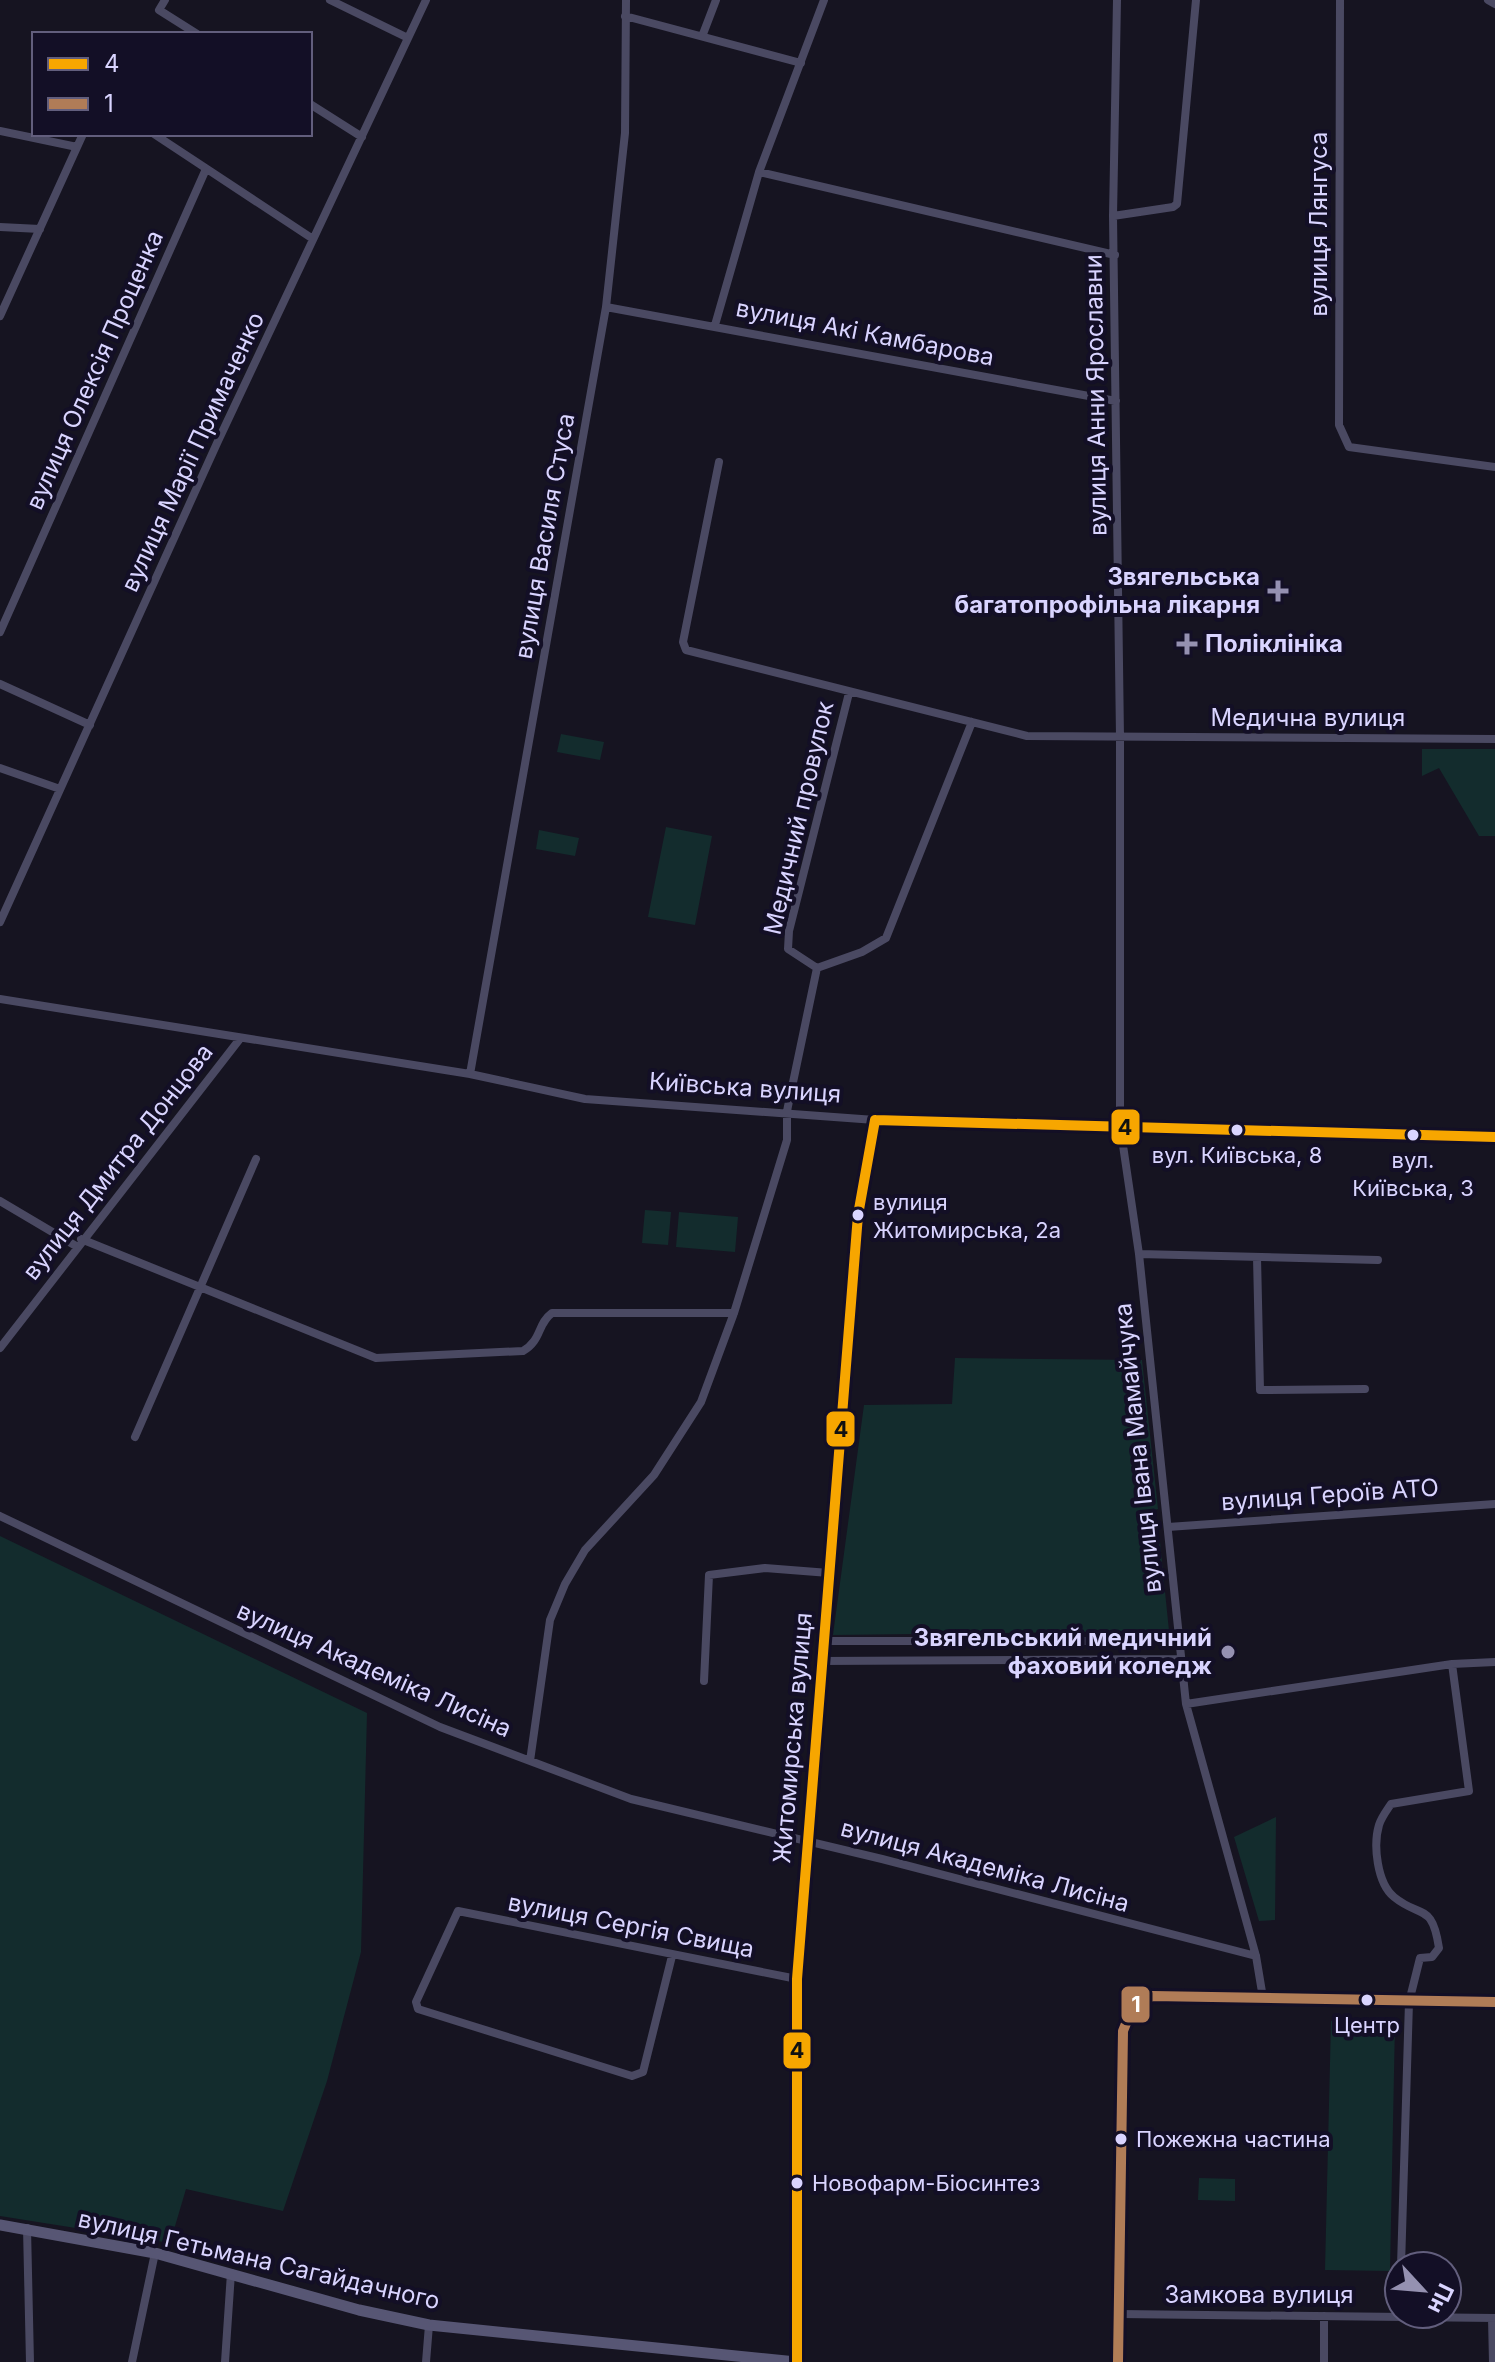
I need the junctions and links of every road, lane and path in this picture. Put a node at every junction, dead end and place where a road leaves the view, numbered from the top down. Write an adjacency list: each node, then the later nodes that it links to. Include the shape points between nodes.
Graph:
1 (165, 0): 13 (street, via 159,10)
2 (330, 0): 15 (street)
3 (426, 0): 15 (street, вулиця Марії Примаченко)
4 (626, 0): 12 (street, вулиця Василя Стуса)
5 (716, 0): 14 (street)
6 (824, 0): 16 (street)
7 (1117, 0): 25 (street, вулиця Анни Ярославни)
8 (1196, 0): 25 (street, via 1177,204)
9 (1340, 0): 35 (street, вулиця Лянгуса, via 1339,425 1349,447)
10 (1488, 0): 11 (street)
11 (1495, 4)
12 (625, 16): 14 (street); 30 (street, вулиця Василя Стуса, via 625,133)
13 (194, 32)
14 (703, 34): 16 (street)
15 (408, 38): 21 (street, вулиця Марії Примаченко)
16 (801, 63): 24 (street)
17 (312, 105): 21 (street)
18 (0, 131): 22 (street)
19 (82, 136): 22 (street)
20 (157, 136): 23 (street)
21 (362, 137): 28 (street, вулиця Марії Примаченко)
22 (77, 147): 27 (street)
23 (206, 169): 28 (street); 36 (street, вулиця Олексія Проценка)
24 (759, 172): 29 (street); 32 (street)
25 (1113, 216): 29 (street, вулиця Анни Ярославни)
26 (0, 227): 27 (street)
27 (40, 229): 31 (street)
28 (313, 239): 40 (street, вулиця Марії Примаченко)
29 (1115, 255): 33 (street, вулиця Анни Ярославни)
30 (606, 307): 32 (street, вулиця Акі Камбарова); 49 (street, вулиця Василя Стуса)
31 (0, 316)
32 (715, 325): 33 (street, вулиця Акі Камбарова)
33 (1116, 401): 41 (street, вулиця Анни Ярославни)
34 (719, 462): 38 (street, via 684,647)
35 (1495, 467)
36 (0, 632)
37 (0, 684): 40 (street)
38 (849, 693): 39 (street, Медичний провулок); 46 (street, Медичний провулок, via 789,931 788,949)
39 (972, 722): 41 (street, Медичний провулок, via 1027,736); 46 (street, via 886,938)
40 (90, 725): 44 (street, вулиця Марії Примаченко)
41 (1120, 737): 42 (street, Медична вулиця); 52 (street, вулиця Анни Ярославни)
42 (1495, 739)
43 (0, 768): 44 (street)
44 (60, 789): 45 (street, вулиця Марії Примаченко)
45 (0, 922)
46 (817, 968): 50 (street)
47 (0, 999): 48 (street, Київська вулиця)
48 (239, 1040): 49 (street, Київська вулиця); 56 (street, вулиця Дмитра Донцова)
49 (470, 1074): 50 (street, Київська вулиця, via 585,1099)
50 (787, 1111): 51 (street, Київська вулиця); 61 (street, via 787,1140)
51 (875, 1120): 52 (main road, Київська вулиця); 68 (main road, Житомирська вулиця, via 858,1215)
52 (1120, 1125): 53 (main road, Київська вулиця); 57 (street, вулиця Івана Мамайчука)
53 (1495, 1137)
54 (256, 1159): 60 (street)
55 (0, 1201): 56 (street)
56 (78, 1242): 60 (street); 62 (street, вулиця Дмитра Донцова)
57 (1139, 1254): 58 (street); 67 (street, вулиця Івана Мамайчука)
58 (1257, 1257): 59 (street); 63 (street, via 1260,1390)
59 (1378, 1260)
60 (202, 1288): 61 (street, via 376,1358 523,1351 535,1344 552,1313); 64 (street)
61 (734, 1313): 77 (street, via 701,1402 654,1475 585,1550 565,1584 550,1620)
62 (0, 1348)
63 (1365, 1389)
64 (135, 1437)
65 (1495, 1504): 67 (street, вулиця Героїв АТО)
66 (0, 1516): 77 (street, вулиця Академіка Лисіна, via 440,1727)
67 (1168, 1527): 70 (street, вулиця Івана Мамайчука)
68 (829, 1573): 69 (main road, Житомирська вулиця); 75 (street, via 765,1568 709,1575)
69 (822, 1641): 70 (street); 72 (main road, Житомирська вулиця)
70 (1177, 1641): 71 (street, вулиця Івана Мамайчука)
71 (1179, 1659): 72 (street); 76 (street, вулиця Івана Мамайчука)
72 (820, 1661): 78 (main road, Житомирська вулиця)
73 (1495, 1662): 74 (street)
74 (1452, 1664): 76 (street); 83 (street, via 1469,1791 1391,1804 1379,1824 1377,1848 1386,1887 1394,1897 1427,1912 1436,1930 1439,1948 1432,1957 1420,1958)
75 (704, 1681)
76 (1186, 1704): 80 (street, вулиця Івана Мамайчука)
77 (530, 1761): 78 (street, вулиця Академіка Лисіна, via 631,1799)
78 (807, 1841): 80 (street, вулиця Академіка Лисіна); 81 (main road, Житомирська вулиця)
79 (672, 1956): 79 (street, вулиця Сергія Свища, via 458,1911 416,2002 418,2009 632,2076 643,2072); 81 (street, вулиця Сергія Свища)
80 (1256, 1956): 82 (street, вулиця Івана Мамайчука)
81 (797, 1979): 100 (main road, Житомирська вулиця)
82 (1263, 1998): 83 (main road); 90 (main road, via 1152,1996 1140,1999 1127,2016)
83 (1409, 2002): 84 (main road); 87 (street)
84 (1495, 2002)
85 (0, 2225): 86 (main road, вулиця Гетьмана Сагайдачного)
86 (27, 2228): 88 (main road, вулиця Гетьмана Сагайдачного); 96 (street)
87 (1401, 2250)
88 (155, 2253): 89 (main road, вулиця Гетьмана Сагайдачного); 97 (street)
89 (231, 2273): 95 (main road, вулиця Гетьмана Сагайдачного); 98 (street)
90 (1118, 2314): 92 (street, Замкова вулиця); 101 (main road)
91 (1383, 2315): 92 (street, Замкова вулиця)
92 (1324, 2316): 102 (street)
93 (1463, 2317): 94 (street, Замкова вулиця)
94 (1494, 2318): 103 (street)
95 (429, 2325): 99 (street); 100 (main road, вулиця Гетьмана Сагайдачного)
96 (30, 2362)
97 (132, 2362)
98 (225, 2362)
99 (426, 2362)
100 (796, 2362)
101 (1118, 2362)
102 (1324, 2362)
103 (1493, 2362)

